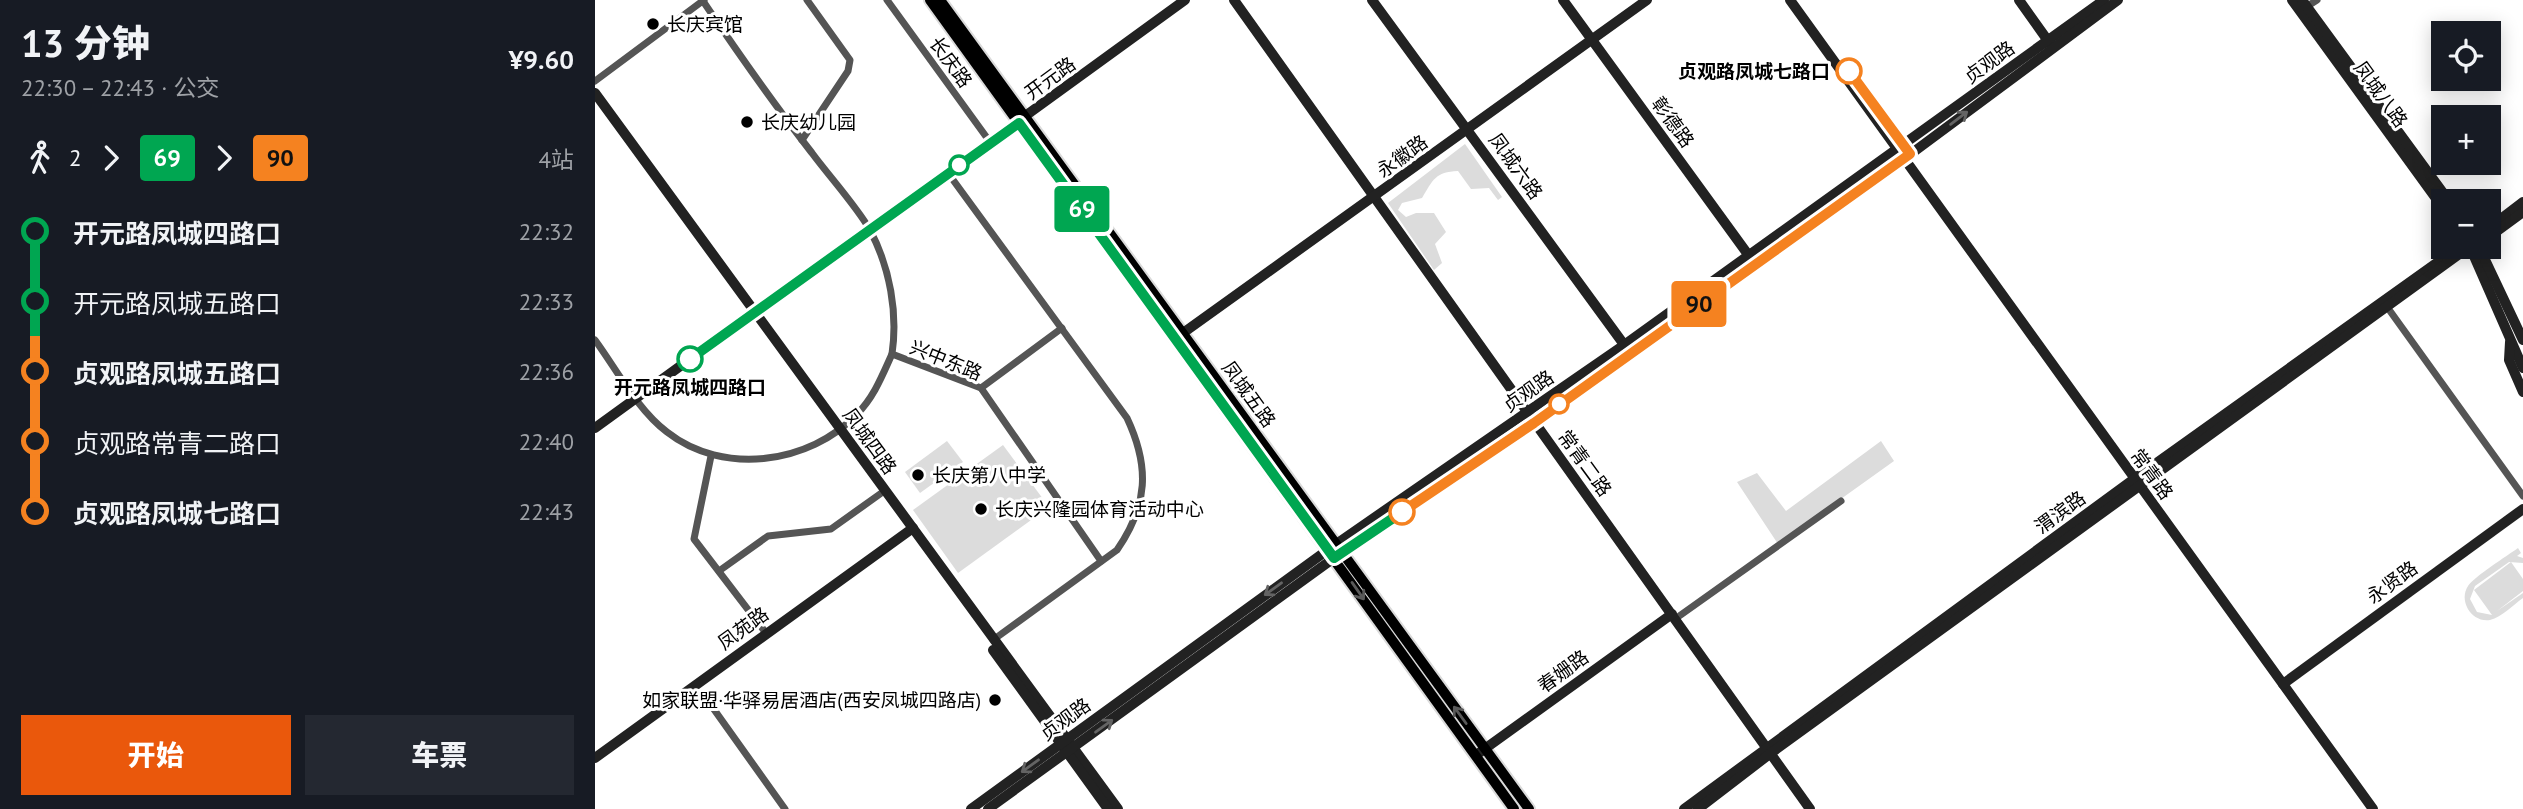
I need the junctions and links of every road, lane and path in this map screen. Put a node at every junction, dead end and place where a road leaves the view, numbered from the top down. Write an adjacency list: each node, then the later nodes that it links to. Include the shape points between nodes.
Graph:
1 (807, 0): 26 (street, via 850,60 848,71)
2 (887, 0): 27 (street, 长庆路)
3 (930, 0): 24 (main road, 凤城五路)
4 (940, 0): 24 (main road, 凤城五路)
5 (1185, 0): 24 (street, 开元路)
6 (1234, 0): 33 (street, 常青二路)
7 (1372, 0): 25 (street, 凤城六路)
8 (1563, 0): 19 (street, 彰德路)
9 (1647, 0): 19 (street, 永徽路)
10 (1790, 0): 28 (street)
11 (1796, 0): 28 (street)
12 (2019, 0): 20 (street)
13 (2104, 0): 20 (street, 贞观路)
14 (2118, 0): 20 (street, 贞观路)
15 (2292, 0): 18 (street, 凤城八路)
16 (2317, 0): 18 (street)
17 (704, 1): 21 (street); 26 (street, 兴中东路)
18 (2303, 6): 31 (street, 凤城八路); 32 (street, 凤城八路)
19 (1592, 40): 25 (street, 永徽路); 43 (street, 彰德路)
20 (2051, 44): 28 (street, 贞观路); 29 (street, 贞观路, one-way to 20)
21 (595, 81)
22 (595, 93): 45 (street, 凤城四路)
23 (595, 104): 45 (street, 凤城四路)
24 (1023, 120): 27 (street, 开元路); 47 (main road, 凤城五路)
25 (1468, 130): 33 (street, 永徽路); 50 (street, 凤城六路)
26 (802, 140): 38 (street, 兴中东路)
27 (990, 142): 30 (street, 开元路)
28 (1901, 147): 29 (street, 常青路); 43 (street, 贞观路)
29 (1907, 157): 43 (street, 贞观路); 61 (street, 常青路)
30 (948, 173): 38 (street, 开元路); 46 (street)
31 (2440, 189)
32 (2431, 191)
33 (1374, 197): 47 (street, 永徽路); 56 (street, 常青二路)
34 (2523, 202): 36 (street)
35 (2523, 212): 37 (street)
36 (2501, 219)
37 (2501, 228)
38 (869, 229): 45 (street, 开元路); 51 (street, 兴中东路, via 891,293)
39 (2443, 259): 44 (street, 渭滨路)
40 (2452, 259): 44 (street, 渭滨路)
41 (2476, 259): 48 (street)
42 (2484, 259): 48 (street)
43 (1752, 260): 50 (street, 贞观路)
44 (2385, 304): 61 (street, 渭滨路); 63 (street)
45 (754, 313): 55 (street, 开元路); 59 (street, 凤城四路)
46 (1062, 328): 53 (street); 68 (street, via 1127,418 1143,462 1141,498 1130,530 1117,550)
47 (1179, 336): 67 (main road, 凤城五路)
48 (2519, 338): 52 (street); 54 (street, via 2509,360)
49 (595, 340): 55 (street)
50 (1628, 349): 56 (street, 贞观路); 57 (street, 贞观路)
51 (891, 354): 53 (street, 兴中东路); 59 (street, via 875,393)
52 (2523, 368)
53 (981, 388): 68 (street, 兴中东路)
54 (2523, 392)
55 (637, 398): 58 (street, 开元路); 60 (street, via 669,434)
56 (1527, 413): 57 (street, 常青二路); 67 (street, 贞观路)
57 (1534, 423): 67 (street, 贞观路); 70 (street, 常青二路)
58 (595, 428)
59 (838, 431): 60 (street, via 792,454 752,459); 62 (street, 凤城四路); 66 (street, 凤城四路)
60 (711, 456): 69 (street, via 694,539)
61 (2137, 483): 73 (street, 常青路); 76 (street, 渭滨路)
62 (880, 494): 66 (street, 凤城四路); 69 (street, via 831,529 768,536)
63 (2523, 496)
64 (1841, 501): 70 (street)
65 (2523, 509): 73 (street, 永贤路)
66 (911, 530): 71 (street, 凤苑路); 72 (street, 凤城四路); 75 (street, 凤城四路)
67 (1336, 551): 75 (street, 贞观路); 77 (main road, 凤城五路)
68 (1101, 561): 72 (street)
69 (719, 571): 71 (street)
70 (1673, 617): 76 (street, 常青二路); 77 (street, 春姗路)
71 (766, 633): 78 (street, 凤苑路)
72 (993, 640): 75 (street, 凤城四路)
73 (2283, 684): 89 (street, 常青路)
74 (713, 708): 79 (street)
75 (1067, 746): 80 (street, 贞观路, one-way to 80); 81 (street, 贞观路); 82 (street, 凤城四路); 83 (street, 凤城四路)
76 (1769, 750): 86 (street, 渭滨路); 87 (street, 渭滨路); 88 (street, 常青二路)
77 (1480, 752): 84 (main road, 凤城五路); 85 (main road, 凤城五路)
78 (595, 758)
79 (785, 809)
80 (971, 809)
81 (988, 809)
82 (1108, 809)
83 (1118, 809)
84 (1514, 809)
85 (1529, 809)
86 (1683, 809)
87 (1698, 809)
88 (1810, 809)
89 (2373, 809)

